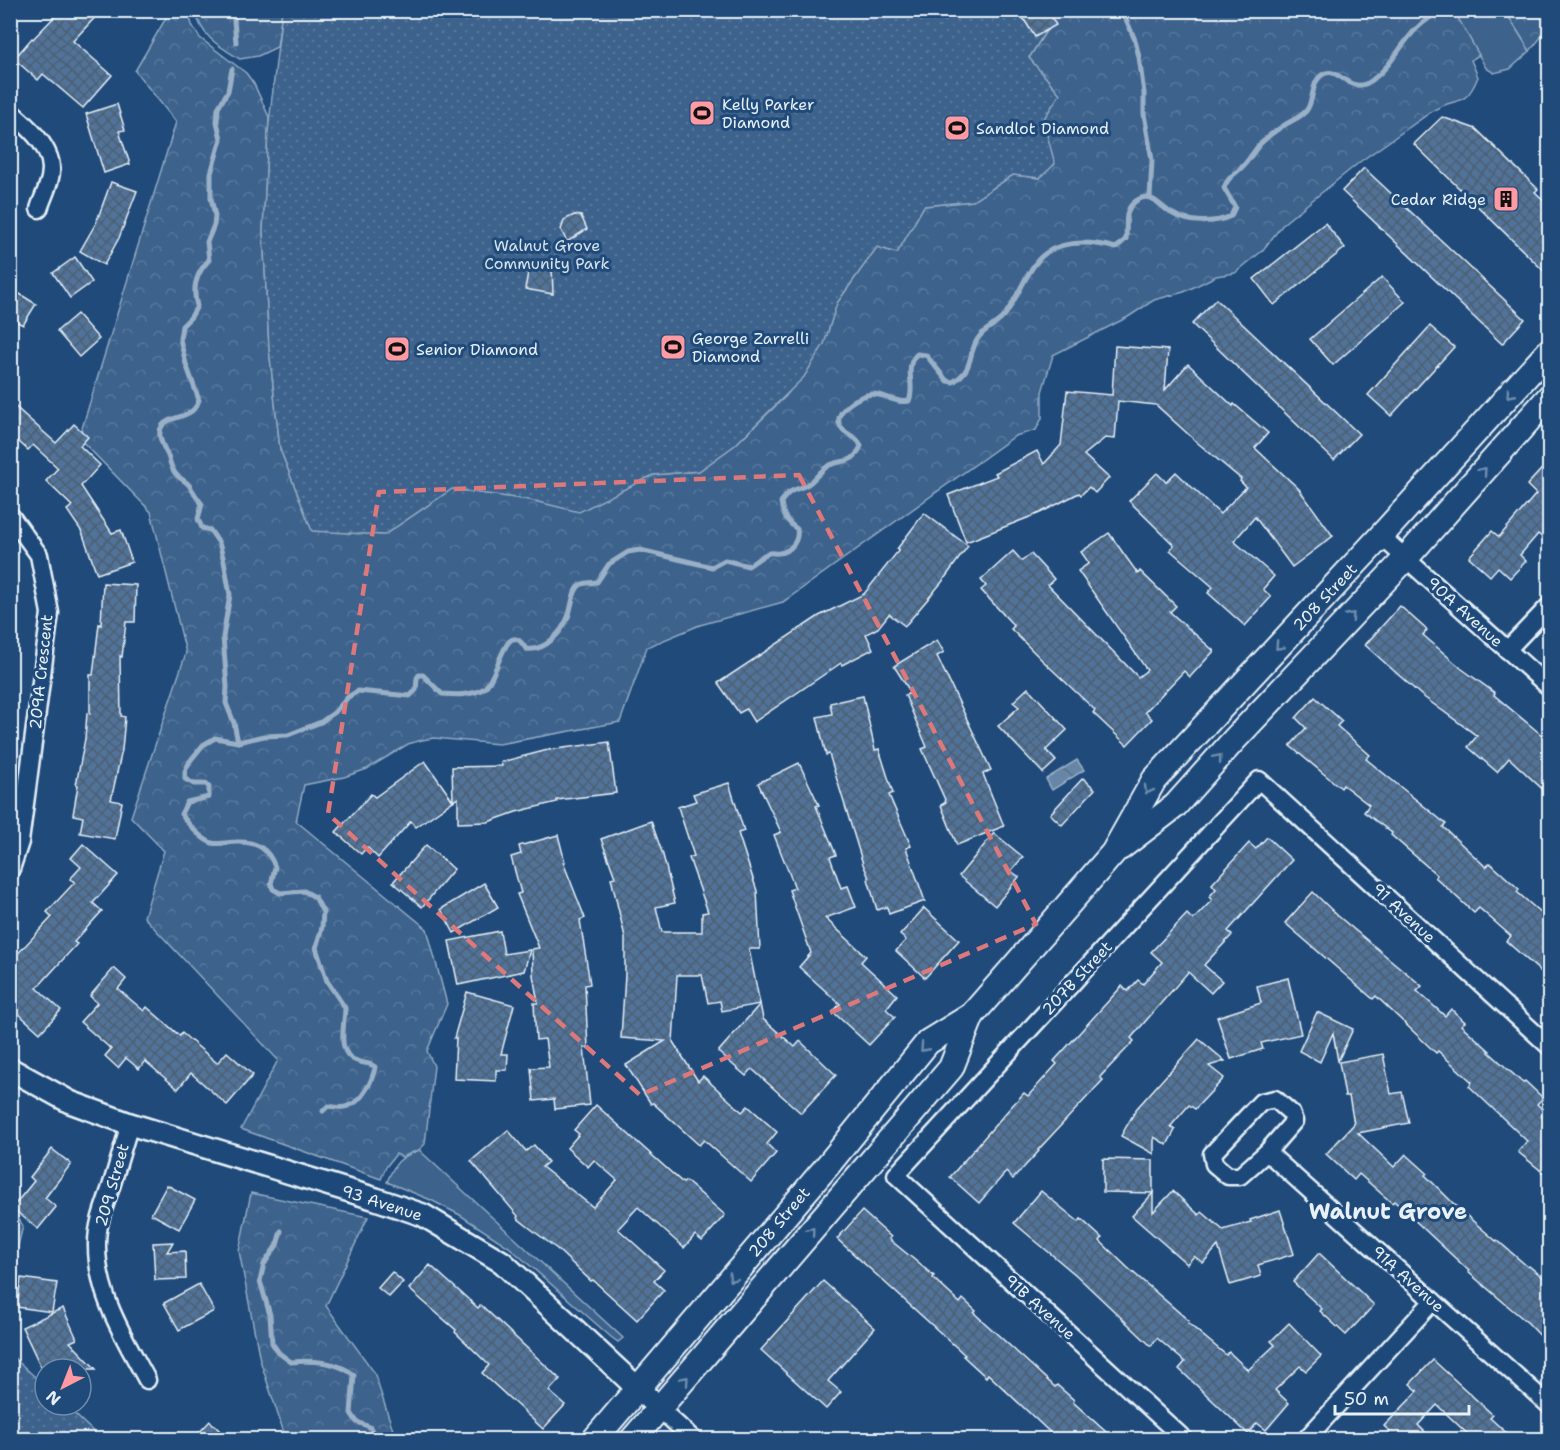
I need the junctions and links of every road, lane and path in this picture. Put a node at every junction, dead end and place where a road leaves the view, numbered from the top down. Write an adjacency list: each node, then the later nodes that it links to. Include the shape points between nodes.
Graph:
1 (10, 111): 2 (street, via 43,145 51,162 51,176)
2 (39, 209)
3 (1550, 350): 6 (main road, 208 Street, one-way to 6)
4 (1550, 396): 7 (main road, 208 Street, one-way to 4)
5 (10, 514): 13 (street, 209A Crescent, via 39,555 50,613 20,842)
6 (1381, 536): 7 (street, 90A Avenue); 12 (main road, 208 Street, one-way to 12, via 1154,780)
7 (1406, 558): 9 (street, 90A Avenue); 12 (main road, 208 Street, one-way to 7, via 1175,806)
8 (1550, 605): 9 (street)
9 (1507, 650): 10 (street, 90A Avenue)
10 (1550, 688)
11 (1259, 780): 15 (street, 91 Avenue); 19 (street, 207B Street)
12 (1113, 853): 14 (main road, 208 Street)
13 (10, 872)
14 (972, 1015): 22 (main road, 208 Street, one-way to 22, via 928,1042); 24 (main road, 208 Street, one-way to 14, via 951,1068)
15 (1550, 1047)
16 (10, 1069): 17 (street, 93 Avenue, via 70,1102)
17 (130, 1124): 21 (street, 209 Street, via 97,1242 104,1292); 22 (street, 93 Avenue, via 423,1215 502,1262)
18 (1266, 1152): 18 (street, via 1294,1121 1275,1099 1261,1102 1212,1154 1214,1164 1228,1176 1240,1176); 20 (street, 91A Avenue)
19 (896, 1176): 28 (street, 91B Avenue)
20 (1433, 1301): 23 (street, 91A Avenue); 29 (street)
21 (147, 1380)
22 (636, 1388): 24 (street, 93 Avenue); 25 (main road, 208 Street)
23 (1550, 1406)
24 (660, 1408): 26 (main road, 208 Street); 27 (street, 93 Avenue)
25 (594, 1440)
26 (632, 1440)
27 (694, 1440)
28 (1185, 1440)
29 (1305, 1440)

